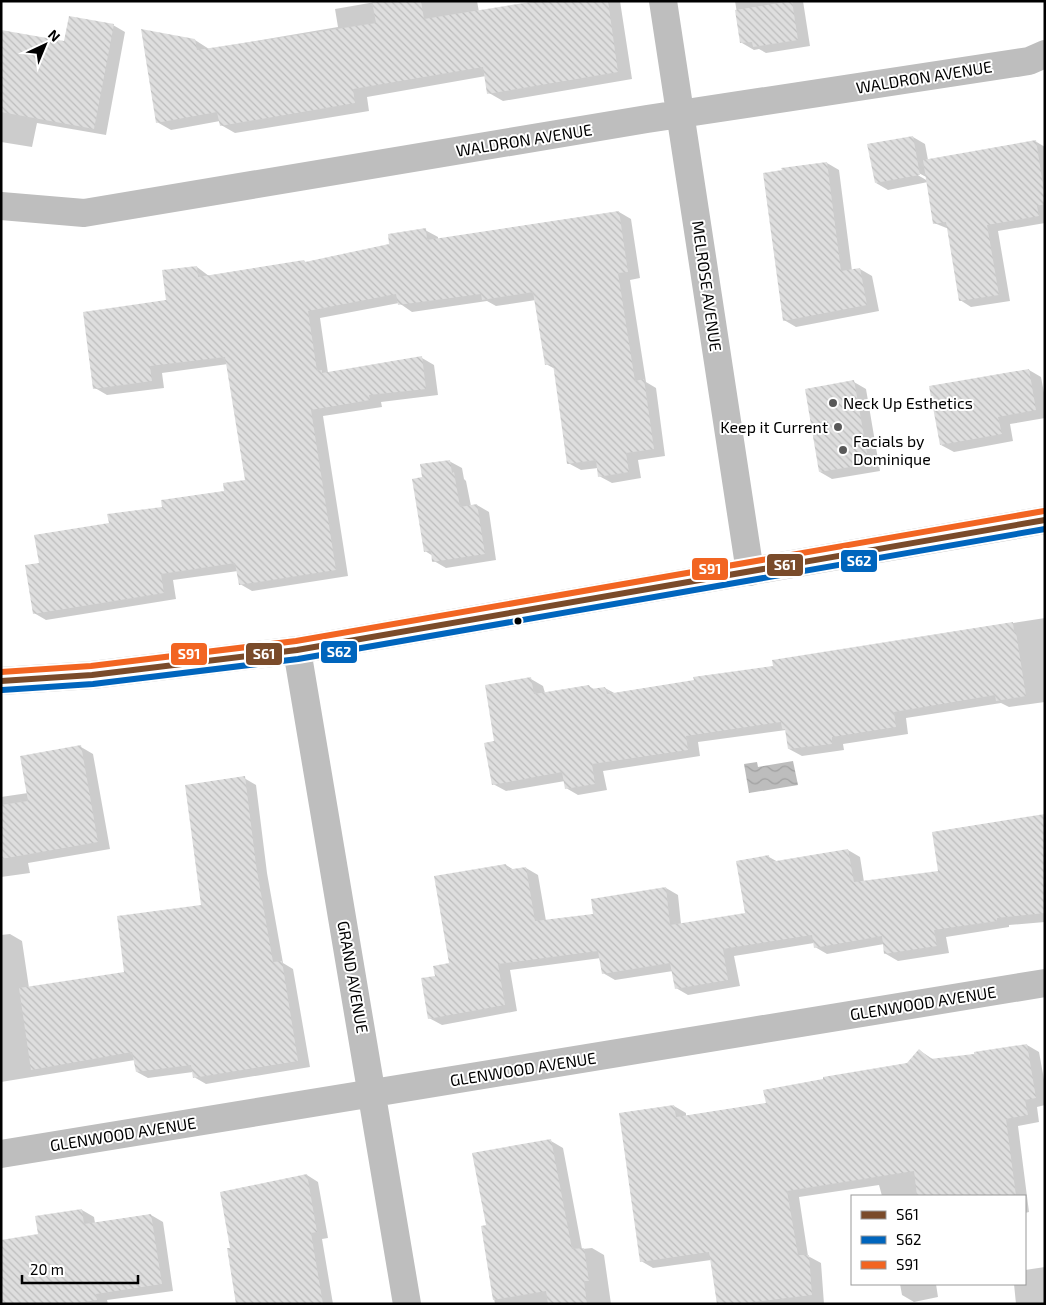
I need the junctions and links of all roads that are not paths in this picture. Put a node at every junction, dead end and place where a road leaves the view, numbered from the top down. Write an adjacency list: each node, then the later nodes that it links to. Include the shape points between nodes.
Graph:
1 (663, 1): 3 (street, MELROSE AVENUE)
2 (1045, 54): 3 (street, WALDRON AVENUE, via 1029,61)
3 (681, 114): 4 (street, WALDRON AVENUE, via 84,212); 6 (street, MELROSE AVENUE)
4 (1, 206)
5 (1045, 520): 6 (main road)
6 (750, 572): 7 (main road)
7 (298, 650): 8 (main road); 10 (street, GRAND AVENUE)
8 (1, 681)
9 (1045, 983): 10 (street, GLENWOOD AVENUE)
10 (373, 1093): 11 (street, GLENWOOD AVENUE); 12 (street, GRAND AVENUE)
11 (1, 1154)
12 (407, 1304)

